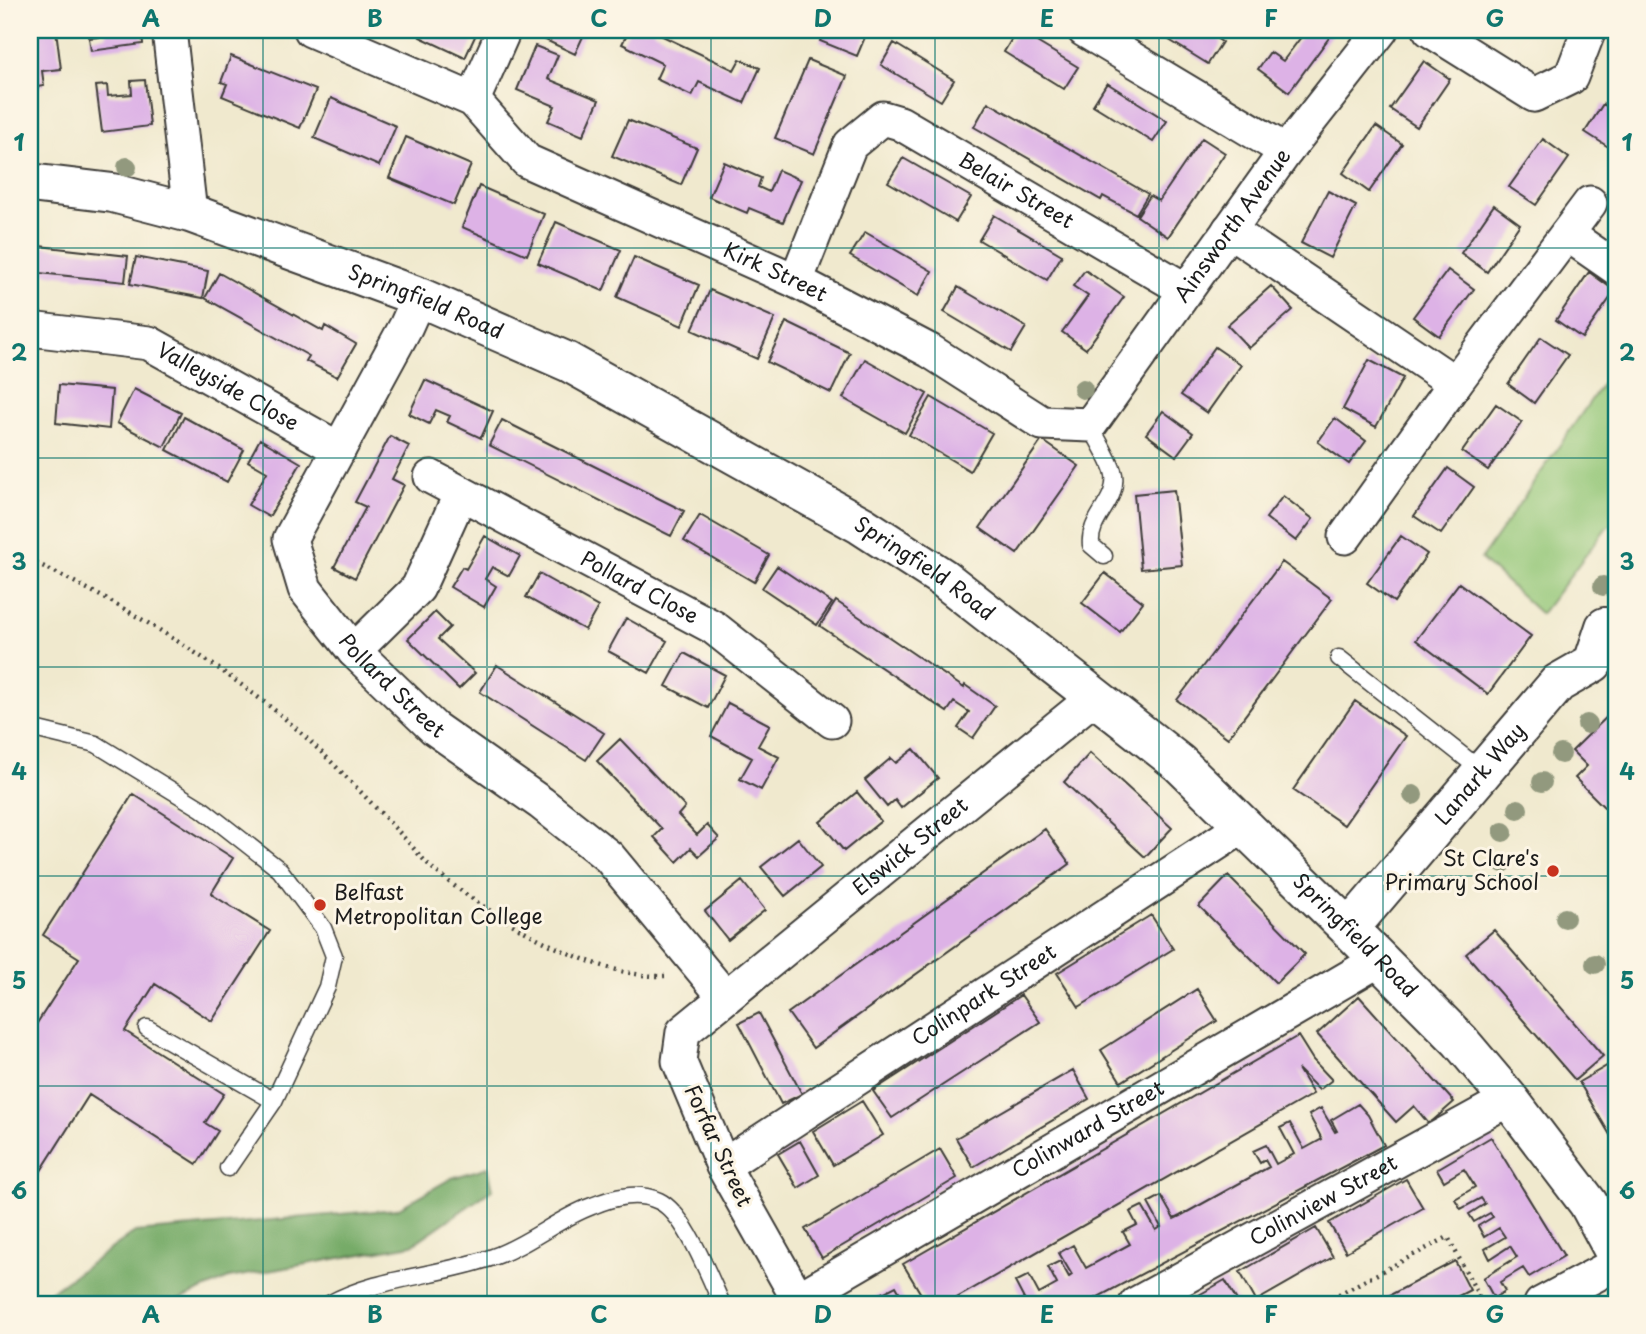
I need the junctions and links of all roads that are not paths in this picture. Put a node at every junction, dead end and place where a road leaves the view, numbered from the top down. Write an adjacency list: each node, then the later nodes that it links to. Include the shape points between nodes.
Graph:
1 (169, 30): 12 (street)
2 (311, 30): 8 (street)
3 (504, 30): 8 (street)
4 (1084, 30): 9 (street)
5 (1381, 30): 9 (street, Ainsworth Avenue)
6 (1430, 30): 7 (street, via 1534,95 1572,76)
7 (1589, 30)
8 (473, 100): 16 (street, Kirk Street, via 527,161)
9 (1286, 151): 13 (street, Ainsworth Avenue)
10 (30, 183): 12 (main road, Springfield Road, via 113,193)
11 (1590, 203): 14 (street)
12 (190, 213): 18 (main road, Springfield Road)
13 (1230, 230): 17 (street, Ainsworth Avenue); 20 (street)
14 (1567, 234): 15 (street); 20 (street)
15 (1616, 268)
16 (796, 281): 17 (street, Belair Street, via 850,145 883,118 900,123); 21 (street, Kirk Street, via 930,351 1042,423)
17 (1184, 289): 21 (street, Ainsworth Avenue)
18 (419, 297): 22 (street, Pollard Street); 30 (main road, Springfield Road, via 568,362 861,525 943,578)
19 (30, 329): 22 (street, Valleyside Close, via 149,343)
20 (1455, 383): 25 (street)
21 (1090, 425): 26 (lane, via 1114,472 1114,490 1089,532 1091,545)
22 (339, 449): 28 (street, Pollard Street, via 290,539 305,589)
23 (431, 477): 24 (street, Pollard Close)
24 (461, 493): 28 (street, via 418,588); 31 (street, Pollard Close, via 713,627)
25 (1345, 537)
26 (1104, 555)
27 (1611, 621): 33 (main road, Lanark Way, via 1572,645 1558,683)
28 (354, 651): 37 (street, Pollard Street, via 434,728 609,857)
29 (1339, 659): 33 (lane)
30 (1096, 695): 34 (main road, Springfield Road, via 1180,763); 37 (street, Elswick Street)
31 (832, 721)
32 (30, 728): 40 (lane, via 96,744 202,809 280,870 323,928 334,956 327,987)
33 (1482, 771): 35 (main road, Lanark Way)
34 (1245, 825): 35 (main road, Springfield Road); 41 (street, Colinpark Street)
35 (1349, 929): 36 (main road, Springfield Road)
36 (1379, 960): 39 (main road, Springfield Road, via 1460,1041); 45 (street, Colinward Street)
37 (715, 985): 41 (street, Forfar Street, via 682,1032 679,1061)
38 (147, 1028): 40 (lane)
39 (1509, 1099): 43 (main road, Springfield Road, via 1588,1203); 48 (street, Colinview Street)
40 (274, 1101): 42 (lane)
41 (723, 1166): 45 (street, Forfar Street)
42 (228, 1168)
43 (1616, 1255)
44 (1616, 1264): 49 (street)
45 (800, 1302)
46 (329, 1304): 47 (lane, via 426,1273 489,1259 588,1207 646,1196 669,1207 684,1228)
47 (722, 1304)
48 (1136, 1304)
49 (1541, 1304)

